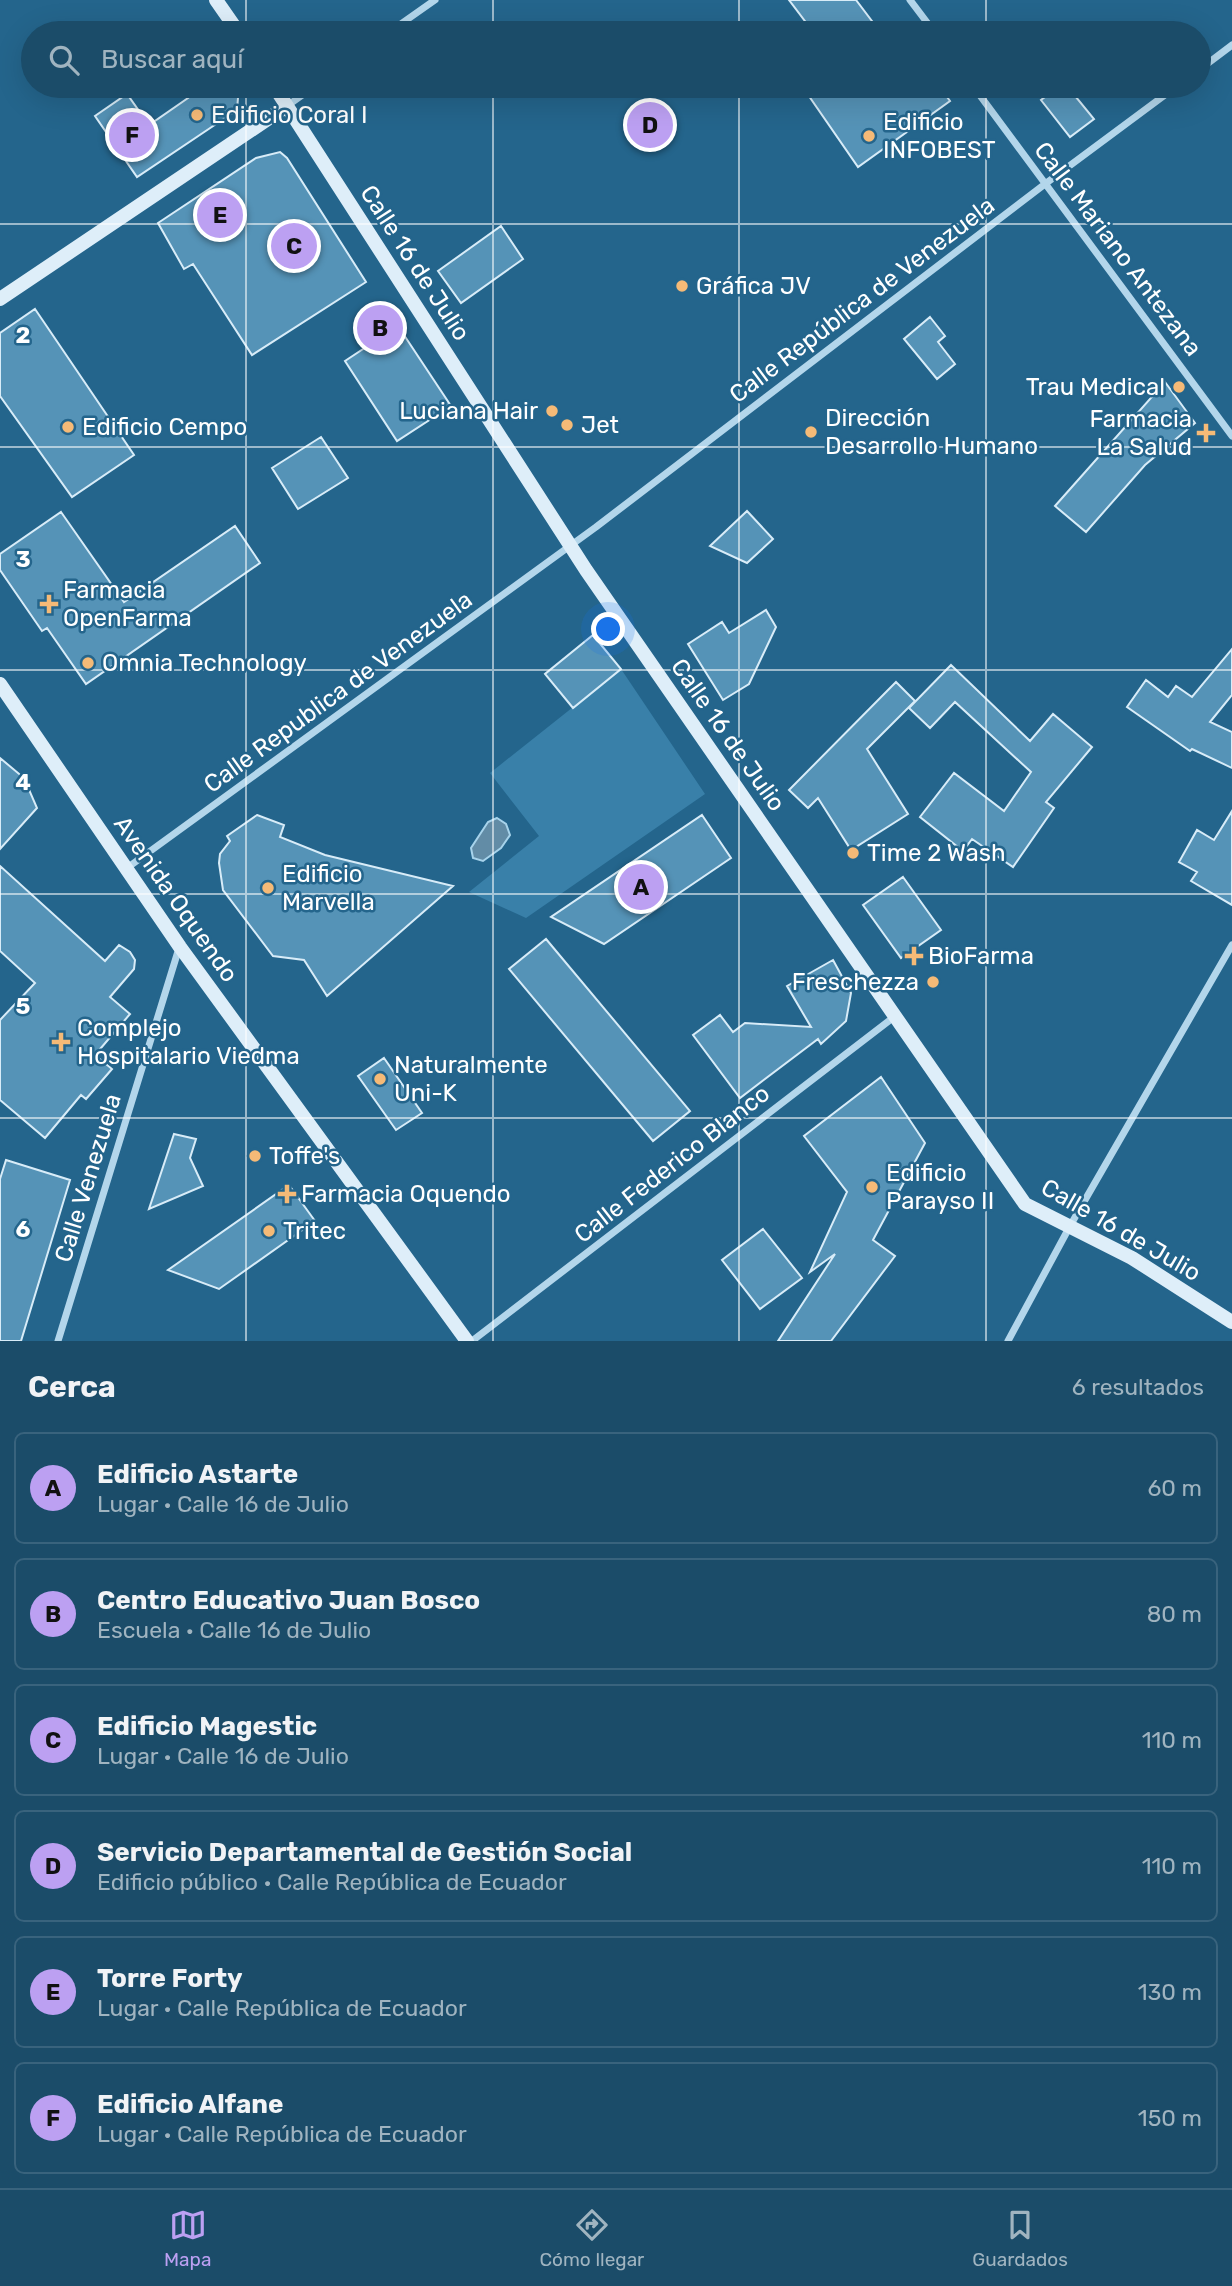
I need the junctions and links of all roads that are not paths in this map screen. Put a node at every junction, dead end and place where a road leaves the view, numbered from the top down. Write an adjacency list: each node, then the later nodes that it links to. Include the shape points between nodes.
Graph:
1 (216, 0): 4 (main road)
2 (435, 0): 5 (street)
3 (910, 0): 6 (street)
4 (231, 21)
5 (405, 21)
6 (926, 21)
7 (1232, 45): 8 (street)
8 (1211, 61)
9 (282, 98): 13 (main road, Calle 16 de Julio)
10 (298, 98): 13 (street)
11 (982, 98): 14 (street, Calle Mariano Antezana)
12 (1161, 98): 14 (street, Calle República de Venezuela)
13 (287, 106): 15 (main road); 17 (main road, Calle 16 de Julio)
14 (1045, 184): 16 (street, Calle Mariano Antezana); 17 (street, Calle República de Venezuela)
15 (0, 299)
16 (1232, 436)
17 (570, 546): 19 (street, Calle Republica de Venezuela); 22 (main road, Calle 16 de Julio)
18 (0, 684): 19 (main road, Avenida Oquendo)
19 (127, 868): 21 (main road, Avenida Oquendo)
20 (1232, 945): 23 (street)
21 (180, 947): 25 (street, Calle Venezuela); 26 (main road, Avenida Oquendo)
22 (894, 1017): 23 (main road, Calle 16 de Julio, via 1025,1204); 27 (street, Calle Federico Blanco)
23 (1070, 1226): 24 (main road, Calle 16 de Julio, via 1132,1258); 28 (street)
24 (1232, 1322)
25 (58, 1341)
26 (467, 1341)
27 (472, 1341)
28 (1008, 1341)

